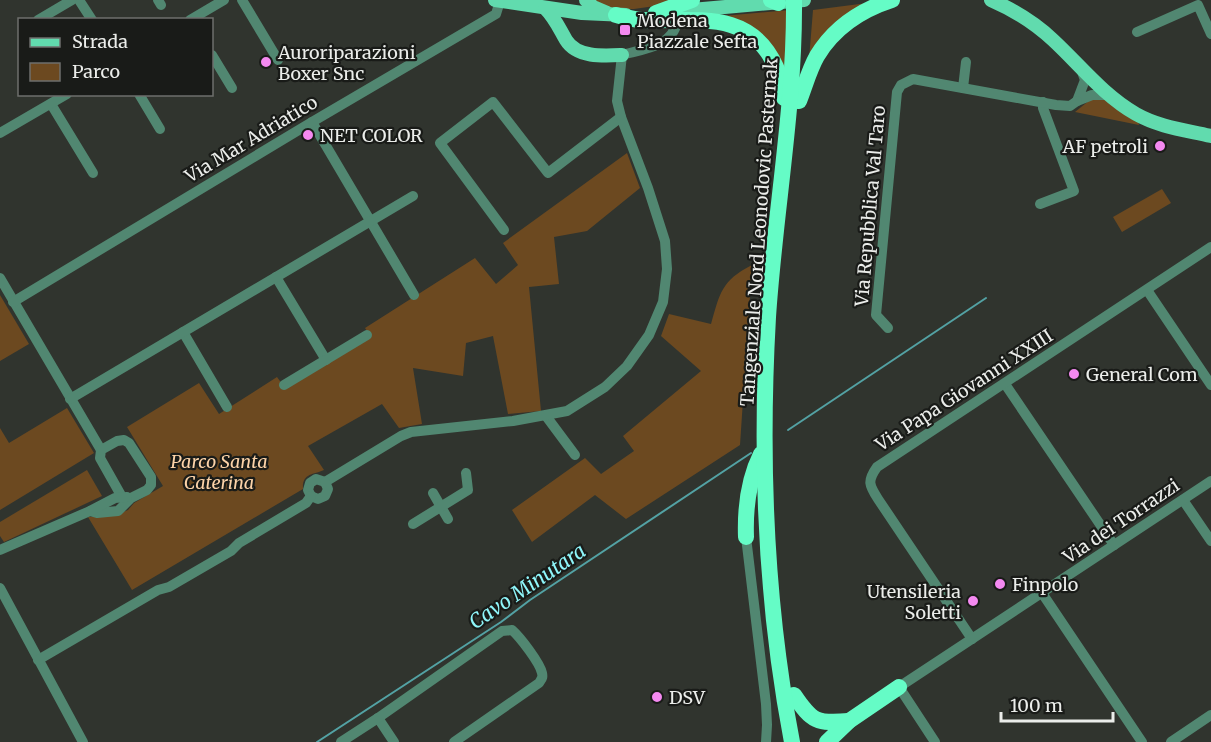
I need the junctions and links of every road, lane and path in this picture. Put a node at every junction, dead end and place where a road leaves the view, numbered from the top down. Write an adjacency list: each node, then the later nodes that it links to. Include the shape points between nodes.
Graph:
1 (72, 0): 15 (street)
2 (79, 0): 16 (street)
3 (224, 0): 17 (street)
4 (242, 0): 23 (street)
5 (497, 0): 12 (main road); 37 (street, Via Mar Adriatico, via 495,14)
6 (563, 0): 12 (main road)
7 (692, 0): 13 (highway)
8 (892, 0): 35 (highway, via 865,10 839,29 817,57)
9 (991, 0): 25 (main road, via 1032,22)
10 (791, 2): 13 (main road); 35 (highway, Tangenziale Nord Leonodovic Pasternak); 35 (highway, Tangenziale Nord Leonodovic Pasternak, via 805,28)
11 (584, 7): 12 (main road); 14 (main road, via 593,6); 21 (main road, via 569,28 568,38)
12 (545, 8): 21 (main road)
13 (656, 13): 14 (main road)
14 (614, 15): 35 (highway, via 640,20 694,19 741,29 770,56)
15 (41, 18)
16 (91, 18)
17 (192, 18)
18 (677, 22): 22 (street, via 665,42)
19 (1137, 32): 20 (street, via 1198,5)
20 (1211, 34)
21 (574, 49): 22 (main road, via 600,56)
22 (622, 55): 36 (street, via 617,94)
23 (278, 60)
24 (966, 62): 28 (street)
25 (1079, 66): 29 (main road); 32 (street, via 1085,80)
26 (216, 72): 27 (street)
27 (232, 88)
28 (963, 88): 33 (street, Via Repubblica Val Taro); 52 (street, Via Repubblica Val Taro, via 914,79 901,85 897,92 876,315)
29 (1109, 95): 32 (street, Via Repubblica Val Taro, via 1092,95); 40 (main road, via 1154,122)
30 (64, 96): 34 (street)
31 (140, 96): 38 (street)
32 (1077, 101): 33 (street, Via Repubblica Val Taro, via 1070,106)
33 (1043, 102): 43 (street, via 1074,191)
34 (51, 104): 39 (street); 41 (street)
35 (794, 105): 62 (highway, Tangenziale Nord Leonodovic Pasternak, via 768,316); 82 (highway, Tangenziale Nord Leonodovic Pasternak, via 778,313 775,451 781,599)
36 (621, 117): 45 (street, via 548,173 493,102 440,142); 61 (street, via 665,241 663,302 650,335 627,366 605,387 577,405)
37 (312, 122): 44 (street); 51 (street, Via Mar Adriatico)
38 (160, 129)
39 (0, 133)
40 (1211, 136)
41 (93, 173)
42 (412, 196): 44 (street)
43 (1040, 204)
44 (370, 221): 47 (street); 50 (street)
45 (504, 230)
46 (1211, 247): 49 (street, Via Papa Giovanni XXIII)
47 (276, 277): 53 (street); 55 (street)
48 (0, 278): 51 (street)
49 (1147, 290): 56 (street, Via Papa Giovanni XXIII); 58 (street)
50 (414, 296)
51 (13, 303): 59 (street)
52 (888, 328)
53 (183, 332): 59 (street); 60 (street)
54 (367, 335): 55 (street)
55 (326, 360): 57 (street)
56 (1005, 384): 75 (street); 79 (street, Via Papa Giovanni XXIII, via 877,467 871,475 870,487)
57 (284, 385)
58 (1211, 385)
59 (70, 399): 63 (street)
60 (227, 407)
61 (546, 416): 64 (street); 80 (street, via 401,435 325,482 316,479 310,483 311,496 306,503 239,543 229,544)
62 (764, 448): 73 (highway, via 748,491); 91 (highway, Tangenziale Nord Leonodovic Pasternak, via 771,602)
63 (101, 450): 68 (street, via 100,458); 68 (street, via 117,441 129,442 151,477 147,490)
64 (575, 455)
65 (466, 473): 70 (street, via 468,490)
66 (1211, 481): 69 (street, Via dei Torrazzi)
67 (433, 493): 70 (street)
68 (126, 497): 76 (street, via 118,511 90,511)
69 (1183, 500): 74 (street); 75 (street, Via dei Torrazzi)
70 (441, 507): 71 (street); 72 (street)
71 (448, 519)
72 (413, 524)
73 (746, 537): 90 (street, via 766,704)
74 (1211, 541)
75 (1114, 545): 78 (street, Via dei Torrazzi)
76 (0, 550)
77 (0, 588): 80 (street)
78 (1042, 593): 79 (street, Via dei Torrazzi); 95 (street)
79 (972, 639): 81 (street, Via dei Torrazzi)
80 (38, 660): 86 (street)
81 (899, 687): 85 (highway); 94 (street)
82 (794, 695): 85 (highway, via 817,720); 92 (highway, Tangenziale Nord Leonodovic Pasternak)
83 (1211, 715): 96 (street)
84 (378, 718): 87 (street); 88 (street); 89 (street, via 502,631 512,630 539,666 542,679)
85 (849, 722): 93 (highway)
86 (83, 742)
87 (341, 742)
88 (394, 742)
89 (454, 742)
90 (766, 742)
91 (792, 742)
92 (802, 742)
93 (827, 742)
94 (935, 742)
95 (1142, 742)
96 (1171, 742)

